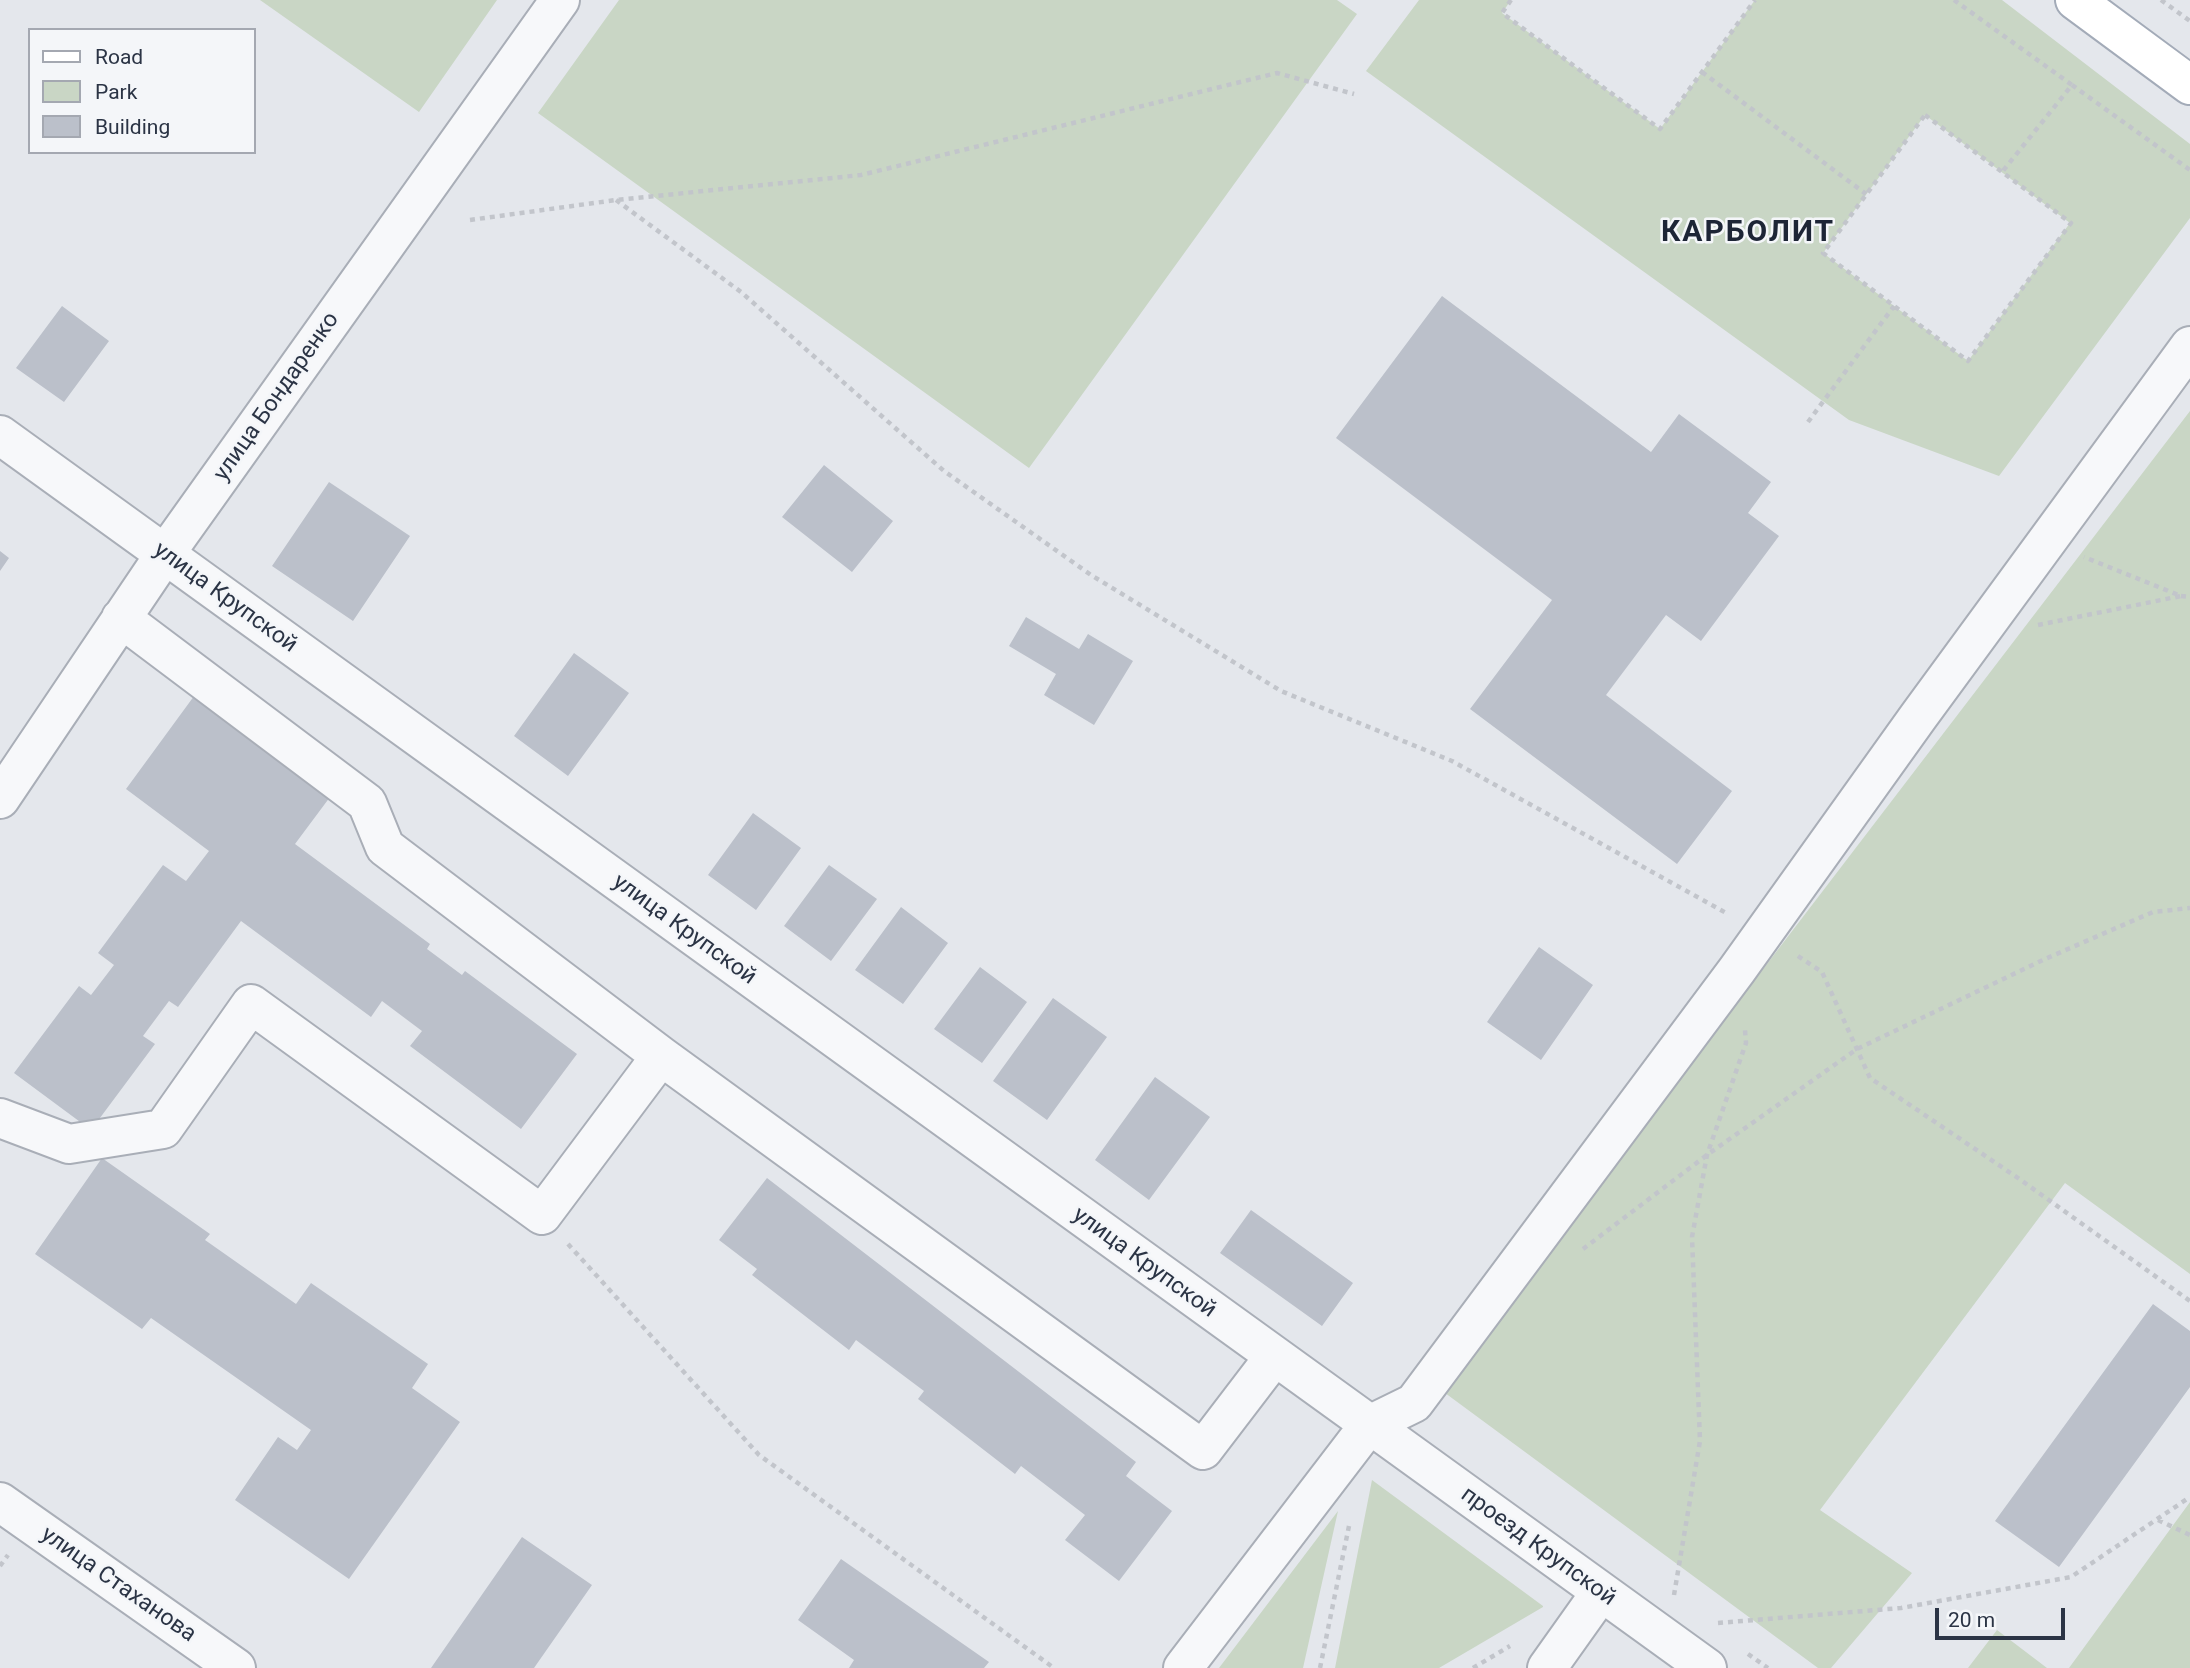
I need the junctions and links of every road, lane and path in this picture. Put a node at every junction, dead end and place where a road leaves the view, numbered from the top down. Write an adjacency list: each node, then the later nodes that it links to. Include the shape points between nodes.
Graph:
1 (560, 0): 22 (street, улица Бондаренко)
2 (1511, 0): 8 (path, via 1502,13 1660,129)
3 (1755, 0): 8 (path)
4 (1954, 0): 9 (path)
5 (2075, 0): 10 (main road)
6 (2161, 0): 7 (path)
7 (2190, 22)
8 (1702, 72): 14 (path)
9 (2072, 85): 12 (path); 13 (path)
10 (2190, 85)
11 (1354, 94): 15 (path, via 1277,73 861,175)
12 (2190, 170)
13 (2002, 172): 14 (path, via 1925,115); 17 (path, via 2071,223 1968,361)
14 (1866, 194): 17 (path, via 1823,253)
15 (616, 200): 16 (path); 29 (path, via 741,292 944,471 1091,575 1281,691 1452,761)
16 (470, 220)
17 (1894, 306): 19 (path)
18 (2190, 346): 21 (street)
19 (1808, 422)
20 (0, 435): 22 (street, улица Крупской)
21 (2046, 542): 23 (path); 26 (street)
22 (165, 554): 25 (street, улица Бондаренко); 38 (street, улица Крупской)
23 (2181, 596): 24 (path); 26 (path)
24 (2190, 597)
25 (121, 618): 27 (street, улица Бондаренко); 32 (street, via 367,803 385,848)
26 (1976, 638): 29 (street)
27 (0, 799)
28 (2190, 908): 31 (path, via 2152,912)
29 (1762, 933): 30 (street); 31 (path, via 1822,972)
30 (1737, 970): 34 (path, via 1746,1043); 39 (street, via 1414,1403)
31 (1857, 1049): 34 (path); 37 (path, via 1870,1078)
32 (661, 1056): 35 (street); 38 (street, via 1203,1450)
33 (0, 1118): 35 (street, via 69,1144 163,1129 251,1003)
34 (1707, 1156): 36 (path); 46 (path, via 1692,1237 1700,1441)
35 (542, 1215): 48 (path, via 759,1455)
36 (1577, 1254)
37 (2190, 1301)
38 (1274, 1357): 39 (street, улица Крупской)
39 (1369, 1425): 45 (street, проезд Крупской); 49 (street)
40 (2190, 1497): 43 (path)
41 (0, 1502): 47 (street, улица Стаханова)
42 (1350, 1519): 50 (path)
43 (2157, 1520): 44 (path); 46 (path, via 2070,1577 1901,1608 1706,1624)
44 (2190, 1535)
45 (1601, 1592): 46 (street, проезд Крупской); 51 (street)
46 (1666, 1616): 52 (street, проезд Крупской)
47 (236, 1668)
48 (1054, 1668)
49 (1183, 1668)
50 (1320, 1668)
51 (1547, 1668)
52 (1707, 1668)

